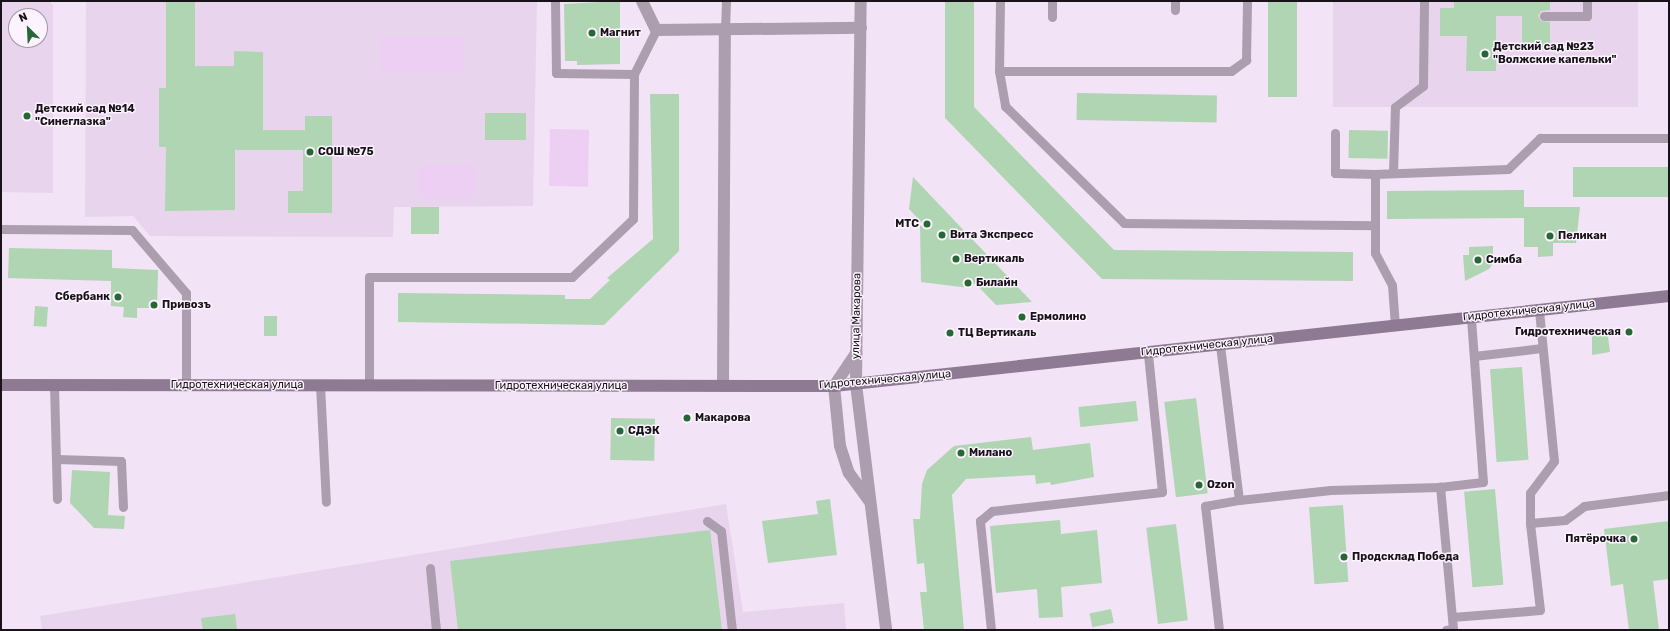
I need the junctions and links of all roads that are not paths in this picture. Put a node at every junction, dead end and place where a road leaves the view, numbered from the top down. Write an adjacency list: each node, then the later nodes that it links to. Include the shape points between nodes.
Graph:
1 (555, 1): 16 (lane, via 556,73)
2 (642, 1): 13 (street)
3 (726, 1): 14 (lane)
4 (861, 1): 12 (street, улица Макарова)
5 (1000, 1): 15 (lane)
6 (1052, 1): 11 (lane)
7 (1247, 1): 15 (lane, via 1246,60 1231,71)
8 (1424, 1): 19 (lane, via 1423,86 1394,107)
9 (1587, 1): 10 (lane, via 1588,16)
10 (1544, 16)
11 (1052, 17)
12 (861, 28): 14 (street); 29 (street, улица Макарова)
13 (656, 30): 14 (street); 16 (lane)
14 (725, 30): 38 (street)
15 (999, 71): 21 (lane, via 1005,106 1124,223)
16 (634, 74): 37 (lane, via 633,219 572,277 369,277)
17 (1335, 133): 20 (lane, via 1335,173)
18 (1669, 138): 19 (lane, via 1540,138 1508,169)
19 (1393, 173): 20 (lane)
20 (1375, 174): 21 (lane)
21 (1375, 225): 26 (lane, via 1375,253 1392,285)
22 (1, 229): 35 (lane, via 132,230 186,293)
23 (1669, 296): 24 (main road, Гидротехническая улица)
24 (1539, 310): 25 (main road, Гидротехническая улица); 28 (lane)
25 (1471, 318): 26 (main road, Гидротехническая улица); 31 (lane)
26 (1395, 326): 27 (main road, Гидротехническая улица)
27 (1220, 345): 30 (main road, Гидротехническая улица); 44 (lane)
28 (1542, 348): 31 (lane); 49 (lane, via 1554,461 1530,493)
29 (856, 352): 32 (street, улица Макарова); 39 (street)
30 (1148, 353): 32 (main road, Гидротехническая улица); 55 (lane, via 1162,492 992,511 980,521)
31 (1474, 356): 41 (lane, via 1483,482)
32 (856, 384): 39 (main road, Гидротехническая улица); 46 (street, улица Макарова)
33 (1, 385): 34 (main road, Гидротехническая улица)
34 (54, 385): 35 (main road, Гидротехническая улица); 40 (lane)
35 (186, 385): 36 (main road, Гидротехническая улица)
36 (320, 386): 37 (main road, Гидротехническая улица); 45 (lane)
37 (369, 386): 38 (main road, Гидротехническая улица)
38 (723, 386): 39 (main road, Гидротехническая улица)
39 (834, 386): 46 (street, via 840,446 849,473)
40 (57, 458): 43 (lane); 47 (lane, via 121,461)
41 (1440, 487): 44 (lane, via 1330,490); 51 (lane)
42 (1669, 495): 49 (lane, via 1584,506 1565,520)
43 (57, 499)
44 (1239, 500): 56 (lane, via 1205,506)
45 (326, 502)
46 (870, 504): 54 (street, улица Макарова)
47 (122, 507)
48 (707, 521): 53 (lane, via 721,531)
49 (1530, 523): 51 (lane, via 1540,610)
50 (430, 568): 52 (lane)
51 (1452, 617): 57 (lane, via 1453,629)
52 (436, 630)
53 (732, 630)
54 (886, 630)
55 (992, 630)
56 (1219, 630)
57 (1446, 630)

